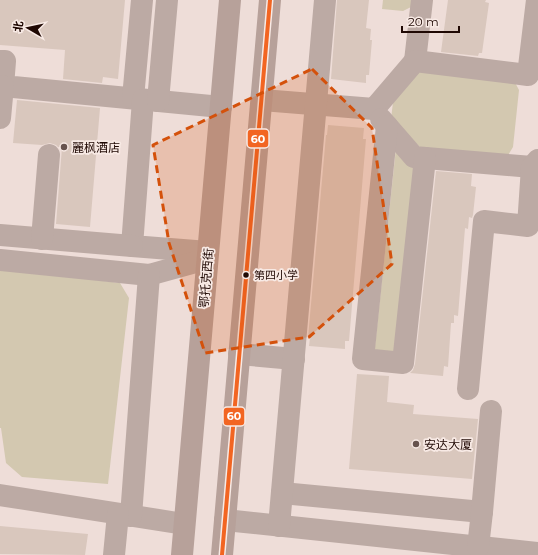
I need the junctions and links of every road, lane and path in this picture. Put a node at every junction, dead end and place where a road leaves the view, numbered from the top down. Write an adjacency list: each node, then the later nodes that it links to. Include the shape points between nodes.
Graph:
1 (142, 0): 12 (lane)
2 (167, 0): 12 (lane)
3 (230, 0): 15 (main road, 鄂托克西街)
4 (270, 0): 13 (main road)
5 (325, 0): 14 (lane)
6 (422, 0): 9 (lane)
7 (536, 0): 10 (lane)
8 (0, 61): 11 (lane, via 5,61)
9 (415, 61): 10 (lane); 17 (lane)
10 (533, 81)
11 (3, 86): 12 (lane); 16 (lane)
12 (145, 100): 15 (lane); 23 (lane)
13 (262, 100): 14 (lane); 27 (main road)
14 (315, 104): 17 (lane); 28 (lane)
15 (221, 107): 24 (main road, 鄂托克西街)
16 (0, 118)
17 (380, 118): 19 (lane, via 414,157); 19 (lane, via 364,359 403,363)
18 (48, 155): 22 (lane)
19 (425, 158): 20 (lane)
20 (535, 164): 29 (lane, via 528,226 484,221)
21 (0, 235): 22 (lane)
22 (42, 238): 23 (lane)
23 (132, 246): 24 (lane)
24 (208, 256): 26 (lane); 36 (main road, 鄂托克西街)
25 (0, 260): 26 (lane)
26 (149, 275): 34 (lane)
27 (239, 354): 28 (lane); 35 (main road)
28 (294, 359): 31 (lane)
29 (468, 390)
30 (491, 411): 33 (lane)
31 (282, 493): 33 (lane); 37 (lane)
32 (0, 495): 34 (lane)
33 (482, 512): 38 (lane)
34 (124, 515): 36 (lane); 40 (lane)
35 (225, 520): 37 (lane); 42 (main road)
36 (184, 524): 41 (main road, 鄂托克西街)
37 (279, 526): 38 (lane)
38 (478, 547): 39 (lane)
39 (538, 553)
40 (114, 555)
41 (182, 555)
42 (222, 555)

